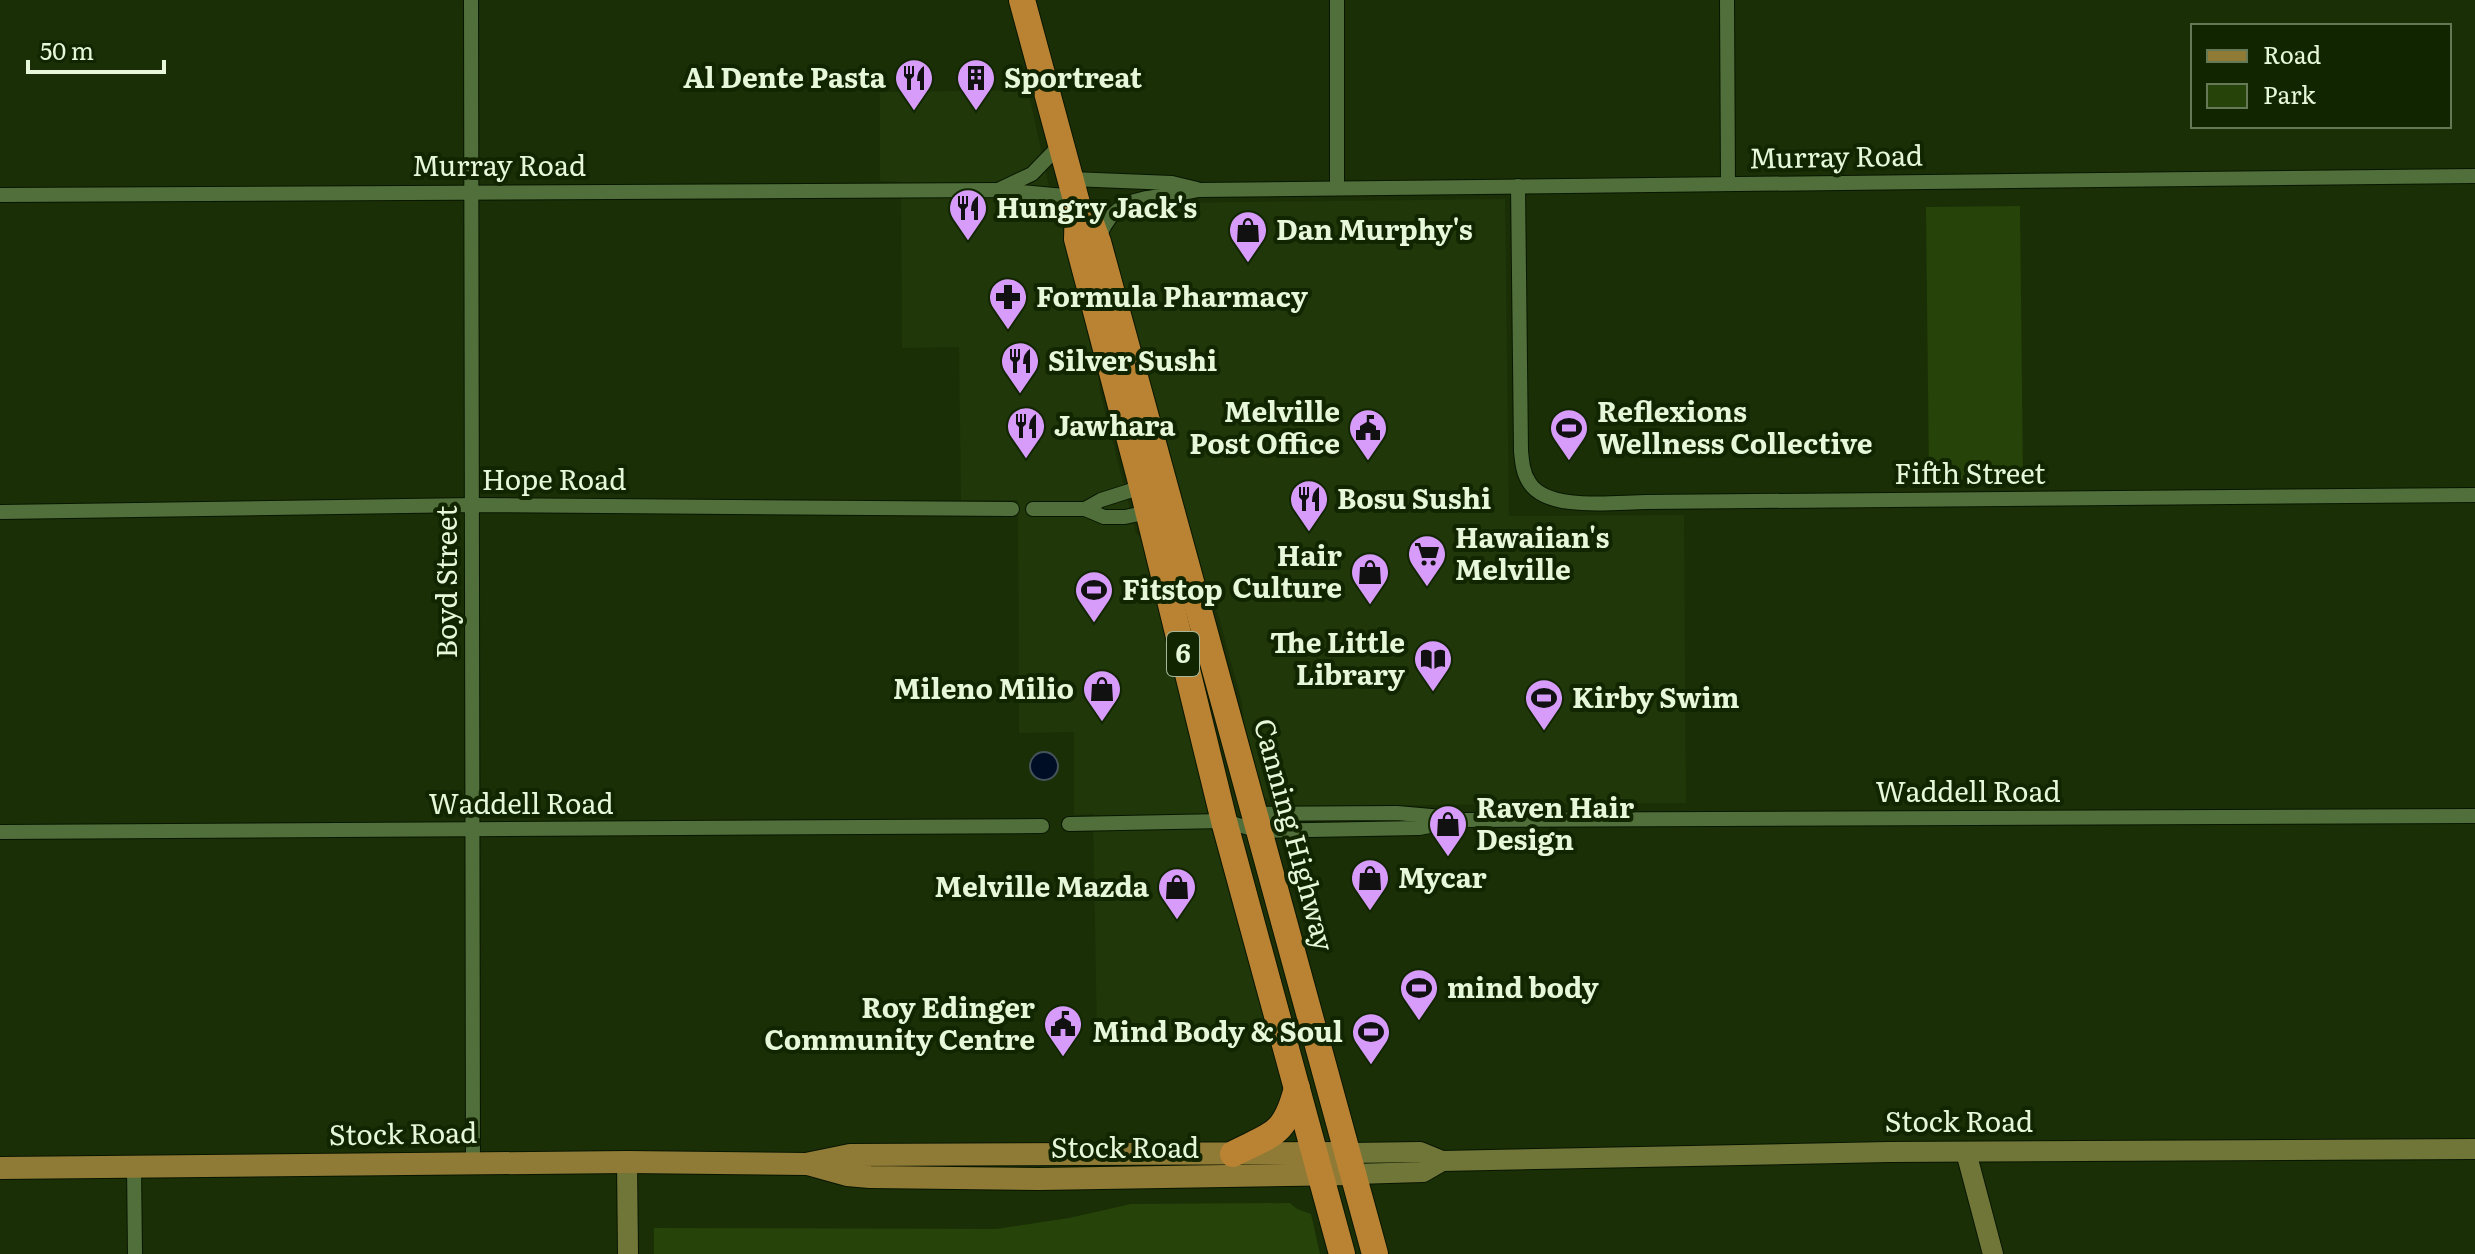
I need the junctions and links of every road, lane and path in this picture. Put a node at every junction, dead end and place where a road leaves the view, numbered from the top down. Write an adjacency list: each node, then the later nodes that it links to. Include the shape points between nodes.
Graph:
1 (471, 0): 12 (street, Boyd Street)
2 (1022, 0): 5 (highway, Canning Highway / 6)
3 (1337, 0): 9 (street)
4 (1727, 0): 7 (street)
5 (1061, 144): 10 (street, Murray Road, via 1032,174); 13 (highway, Canning Highway / 6)
6 (2475, 176): 7 (street, Murray Road)
7 (1728, 184): 8 (street, Murray Road)
8 (1518, 186): 9 (street, Murray Road); 16 (street, Fifth Street, via 1521,451 1529,483 1552,499)
9 (1337, 188): 11 (street, Murray Road)
10 (998, 190): 12 (street, Murray Road); 13 (street, Murray Road)
11 (1198, 190): 13 (street, Murray Road, via 1172,183); 15 (street, Murray Road, via 1127,203 1110,219)
12 (472, 192): 14 (street, Murray Road); 18 (street, Boyd Street)
13 (1075, 194): 15 (highway, Canning Highway / 6); 17 (highway, Canning Highway / 6, via 1077,239)
14 (0, 195)
15 (1098, 242): 17 (highway, Canning Highway / 6)
16 (2475, 495)
17 (1156, 496): 21 (street, via 1101,500); 21 (street, via 1125,517 1104,517); 24 (highway, Canning Highway / 6); 25 (highway, Canning Highway / 6)
18 (473, 505): 19 (street, Hope Road); 22 (street, Hope Road); 28 (street, Boyd Street)
19 (1012, 509)
20 (1033, 509): 21 (street)
21 (1085, 509)
22 (0, 512)
23 (2475, 816): 25 (street, Waddell Road, via 1461,820 1397,813)
24 (1224, 821): 25 (street, Waddell Road); 26 (street, Waddell Road); 30 (highway, Canning Highway / 6)
25 (1257, 822): 37 (highway, Canning Highway / 6)
26 (1069, 824)
27 (1042, 826): 28 (street, Waddell Road)
28 (475, 830): 29 (street, Waddell Road); 35 (street, Boyd Street)
29 (0, 832)
30 (1297, 1088): 33 (highway, via 1285,1124); 38 (highway, Canning Highway / 6)
31 (2475, 1149): 32 (street, Stock Road)
32 (1966, 1152): 37 (street, Stock Road, via 1442,1161 1420,1152); 45 (street)
33 (1233, 1154): 36 (main road, Stock Road, via 850,1155); 38 (main road, Stock Road)
34 (627, 1162): 35 (main road, Stock Road); 36 (main road, Stock Road); 42 (street)
35 (473, 1164): 39 (main road, Stock Road)
36 (806, 1164): 38 (main road, Stock Road, via 870,1177 1049,1179)
37 (1352, 1164): 38 (main road, Stock Road); 44 (highway, Canning Highway / 6)
38 (1318, 1165): 43 (highway, Canning Highway / 6)
39 (134, 1166): 40 (main road, Stock Road); 41 (street)
40 (0, 1168)
41 (135, 1254)
42 (628, 1254)
43 (1342, 1254)
44 (1375, 1254)
45 (1993, 1254)

